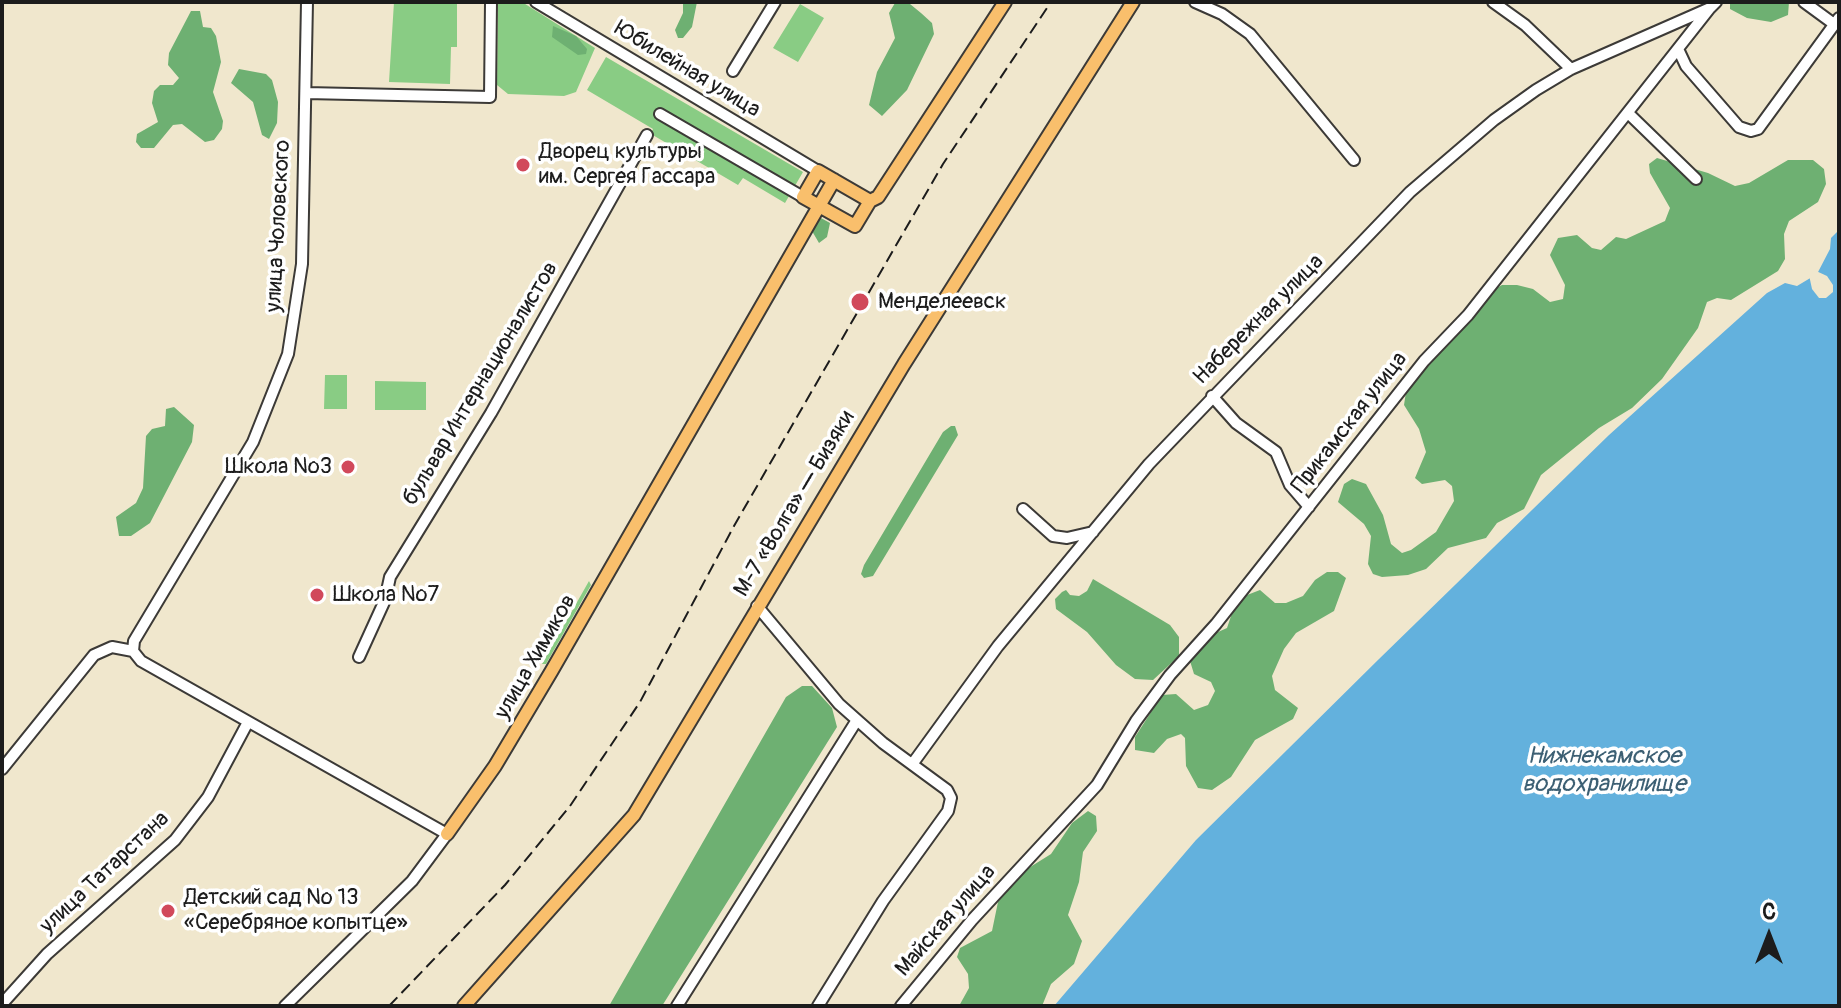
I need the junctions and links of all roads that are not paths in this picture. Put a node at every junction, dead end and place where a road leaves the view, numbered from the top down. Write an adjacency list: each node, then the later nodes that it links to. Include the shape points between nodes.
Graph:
1 (307, 2): 15 (street, улица Чоловского)
2 (491, 2): 15 (street, via 490,97)
3 (536, 2): 20 (street, Юбилейная улица)
4 (775, 2): 14 (street)
5 (1005, 2): 24 (main road, via 878,197)
6 (1133, 2): 30 (main road, М-7 «Волга» — Бизяки)
7 (1195, 2): 19 (street, via 1250,34)
8 (1493, 2): 13 (street)
9 (1804, 2): 11 (street)
10 (1713, 5): 12 (street, Прикамская улица); 13 (street, Набережная улица)
11 (1836, 21): 12 (street, via 1758,129 1751,131 1739,127)
12 (1679, 51): 16 (street, Прикамская улица)
13 (1571, 69): 26 (street, Набережная улица, via 1494,120 1431,172)
14 (733, 71)
15 (306, 93): 31 (street, улица Чоловского, via 302,264 282,373 253,442 134,641)
16 (1628, 113): 21 (street); 27 (street, Прикамская улица)
17 (660, 114): 23 (street)
18 (647, 135): 32 (street, бульвар Интернационалистов, via 491,413 390,577)
19 (1354, 160)
20 (818, 171): 22 (main road); 23 (main road)
21 (1696, 179)
22 (834, 180): 24 (main road); 25 (main road, улица Химиков)
23 (803, 197): 25 (main road)
24 (870, 201): 25 (main road, via 855,226)
25 (819, 206): 37 (main road, улица Химиков, via 551,672)
26 (1212, 396): 27 (street, via 1236,423 1276,452 1290,485); 29 (street, Набережная улица)
27 (1309, 507): 38 (street, Прикамская улица, via 1153,698 1097,785)
28 (1023, 509): 29 (street, via 1053,536)
29 (1094, 531): 35 (street, Набережная улица, via 998,646)
30 (757, 606): 33 (street); 41 (main road, М-7 «Волга» — Бизяки, via 634,815)
31 (133, 651): 34 (street, via 141,661); 36 (street, via 112,647 94,655)
32 (359, 657)
33 (857, 720): 35 (street); 42 (street)
34 (248, 722): 37 (street); 39 (street, улица Татарстана, via 208,797 175,840 47,954)
35 (913, 763): 43 (street, via 947,790 951,807 883,901)
36 (2, 769)
37 (447, 834): 40 (street, via 412,881)
38 (1023, 863): 44 (street, Майская улица)
39 (2, 1004)
40 (285, 1006)
41 (464, 1006)
42 (677, 1006)
43 (818, 1006)
44 (901, 1006)

